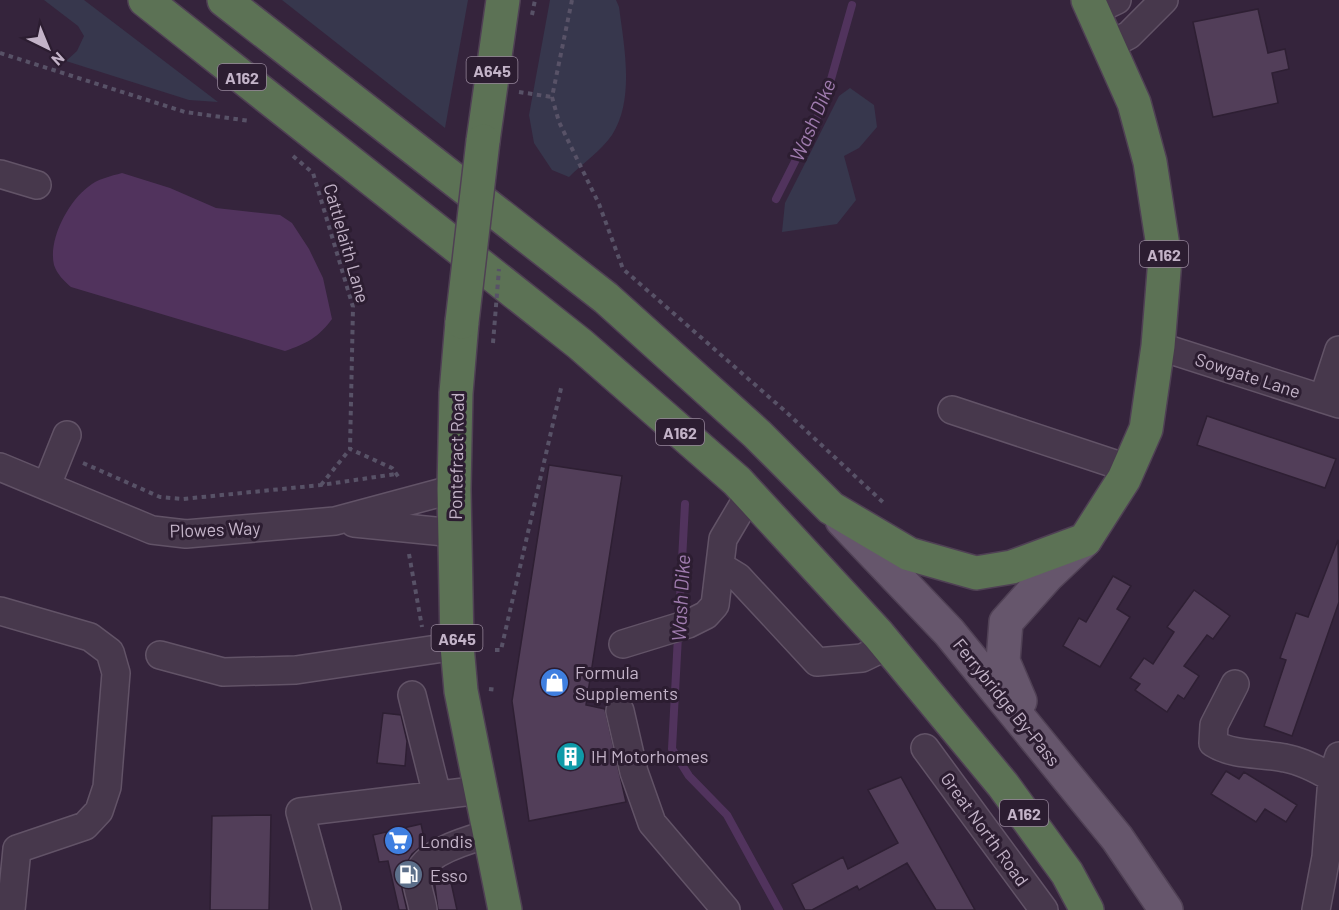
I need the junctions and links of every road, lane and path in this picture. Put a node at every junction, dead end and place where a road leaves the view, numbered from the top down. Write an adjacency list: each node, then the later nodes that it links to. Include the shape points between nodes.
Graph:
1 (144, 0): 28 (highway, A162, via 580,344)
2 (224, 0): 29 (highway, A162, via 606,298 757,434)
3 (503, 0): 27 (highway, Pontefract Road / A645, bridge, via 462,322)
4 (572, 0): 10 (path)
5 (1164, 0): 7 (street, via 1129,35)
6 (1100, 4): 7 (highway, A162)
7 (1110, 45): 15 (highway, A162, via 1134,103 1150,162 1165,259)
8 (0, 53): 11 (path, via 185,112 249,120)
9 (519, 92): 10 (path)
10 (552, 97): 30 (path, via 558,122 599,204 623,269)
11 (258, 127)
12 (285, 150): 21 (path, Cattlelaith Lane, via 313,173 353,307)
13 (0, 174): 14 (street)
14 (37, 185)
15 (1158, 346): 18 (street, Sowgate Lane); 23 (highway, A162, via 1146,429)
16 (1339, 350): 18 (street)
17 (562, 384): 39 (path, via 501,650)
18 (1331, 401)
19 (952, 410): 23 (street)
20 (64, 444): 25 (street); 26 (path, via 160,497 211,497)
21 (350, 449): 24 (path, via 392,468); 26 (path)
22 (0, 467): 25 (street, Plowes Way)
23 (1130, 469): 33 (highway, A162)
24 (396, 474): 26 (path); 31 (path, via 401,480)
25 (46, 485): 31 (street, Plowes Way, via 152,530 186,534)
26 (321, 485)
27 (454, 489): 31 (street, Plowes Way); 32 (highway, Pontefract Road / A645)
28 (749, 495): 34 (street, via 723,538); 37 (highway, A162)
29 (831, 508): 33 (highway, A162, via 909,554 976,573 1012,567); 46 (main road, Ferrybridge By-Pass / A162, via 949,632)
30 (892, 511)
31 (405, 515): 32 (street, Plowes Way); 38 (path)
32 (455, 533): 38 (highway, Pontefract Road / A645)
33 (1084, 540): 46 (main road, A162, via 1006,622 1003,661)
34 (720, 566): 36 (street, via 715,605 706,615); 37 (street, via 738,577 817,662 862,658)
35 (0, 611): 52 (street, via 90,637 110,652 116,673 107,787 99,811 85,826)
36 (623, 644)
37 (887, 646): 53 (highway, A162, via 1004,785)
38 (441, 648): 40 (street, via 296,670 223,672); 49 (highway, Pontefract Road / A645, via 461,691)
39 (495, 650)
40 (160, 654)
41 (1235, 684): 48 (street, via 1214,725 1213,743 1223,750)
42 (490, 689): 43 (path)
43 (497, 690)
44 (412, 695): 50 (street)
45 (620, 711): 58 (street, via 634,772 652,823)
46 (1037, 738): 62 (main road, Ferrybridge By-Pass / A162, via 1117,838)
47 (925, 748): 59 (street, Great North Road)
48 (1336, 767): 63 (street)
49 (481, 790): 50 (street); 51 (highway, Pontefract Road / A645)
50 (437, 795): 56 (street, via 300,812)
51 (489, 834): 54 (highway, Pontefract Road / A645); 57 (street, via 454,845 421,867 417,880)
52 (8, 841): 55 (street)
53 (1067, 873): 60 (highway); 61 (main road, A162)
54 (507, 907)
55 (11, 910)
56 (327, 910)
57 (423, 910)
58 (726, 910)
59 (1044, 910)
60 (1087, 910)
61 (1091, 910)
62 (1166, 910)
63 (1317, 910)

